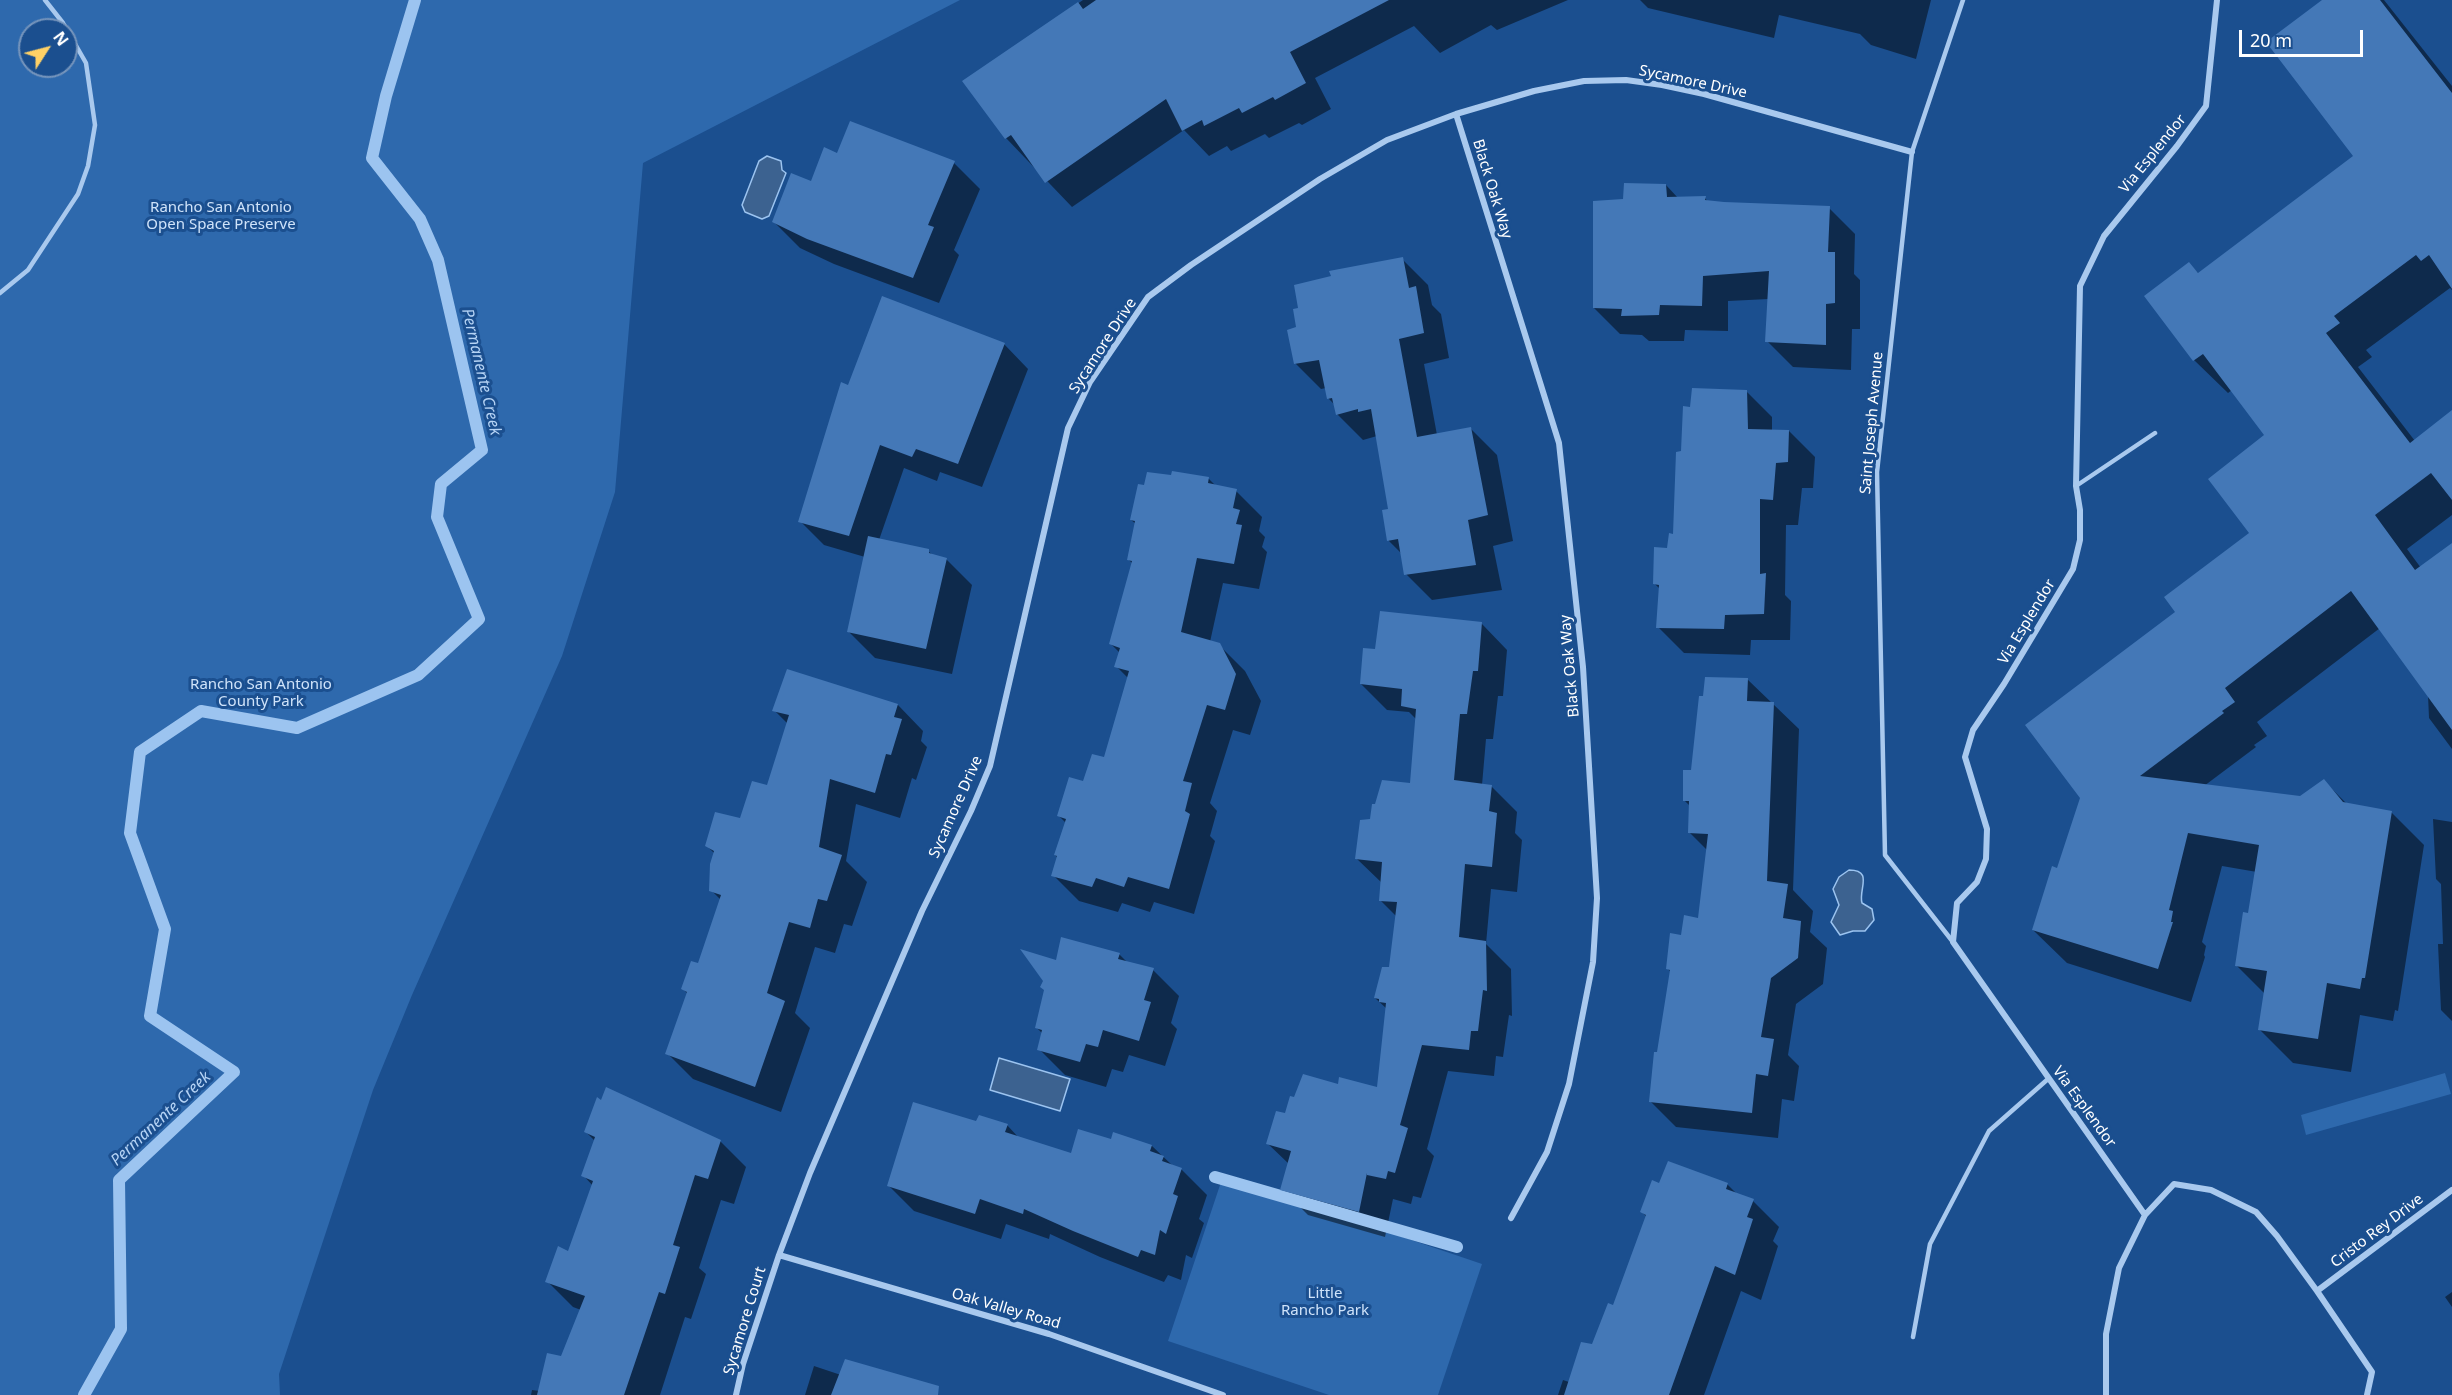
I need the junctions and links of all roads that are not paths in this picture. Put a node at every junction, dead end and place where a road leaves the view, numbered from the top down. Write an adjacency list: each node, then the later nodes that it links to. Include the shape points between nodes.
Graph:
1 (45, 0): 6 (lane, via 86,63 95,125 88,166 78,194 28,270)
2 (1963, 0): 5 (lane, Saint Joseph Avenue)
3 (2217, 0): 8 (street, Via Esplendor, via 2206,106 2104,236 2080,286)
4 (1456, 114): 5 (street, Sycamore Drive, via 1584,81 1626,80 1704,94); 13 (street, Black Oak Way, via 1559,443 1583,667 1597,898 1593,962 1569,1084 1547,1152); 14 (street, Sycamore Drive, via 1387,140 1320,178 1191,265 1148,297 1090,382 1068,428 990,766 922,910)
5 (1912, 152): 9 (lane, Saint Joseph Avenue, via 1877,472 1885,855)
6 (0, 293)
7 (2155, 433): 8 (lane)
8 (2076, 486): 9 (street, Via Esplendor, via 2080,540 2073,569 1973,730 1965,757 1987,829 1986,859 1977,882 1957,903)
9 (1953, 942): 10 (street, Via Esplendor)
10 (2048, 1078): 12 (street, Via Esplendor); 16 (lane, via 1989,1131 1930,1244)
11 (2452, 1190): 15 (street, Cristo Rey Drive)
12 (2145, 1215): 15 (street, via 2174,1184 2211,1190 2256,1212); 19 (street, via 2119,1268 2106,1334)
13 (1511, 1218)
14 (779, 1255): 17 (street, Sycamore Court); 18 (street, Oak Valley Road, via 1049,1334)
15 (2317, 1291): 20 (street, via 2372,1372)
16 (1913, 1337)
17 (736, 1395)
18 (1223, 1395)
19 (2106, 1395)
20 (2367, 1395)

